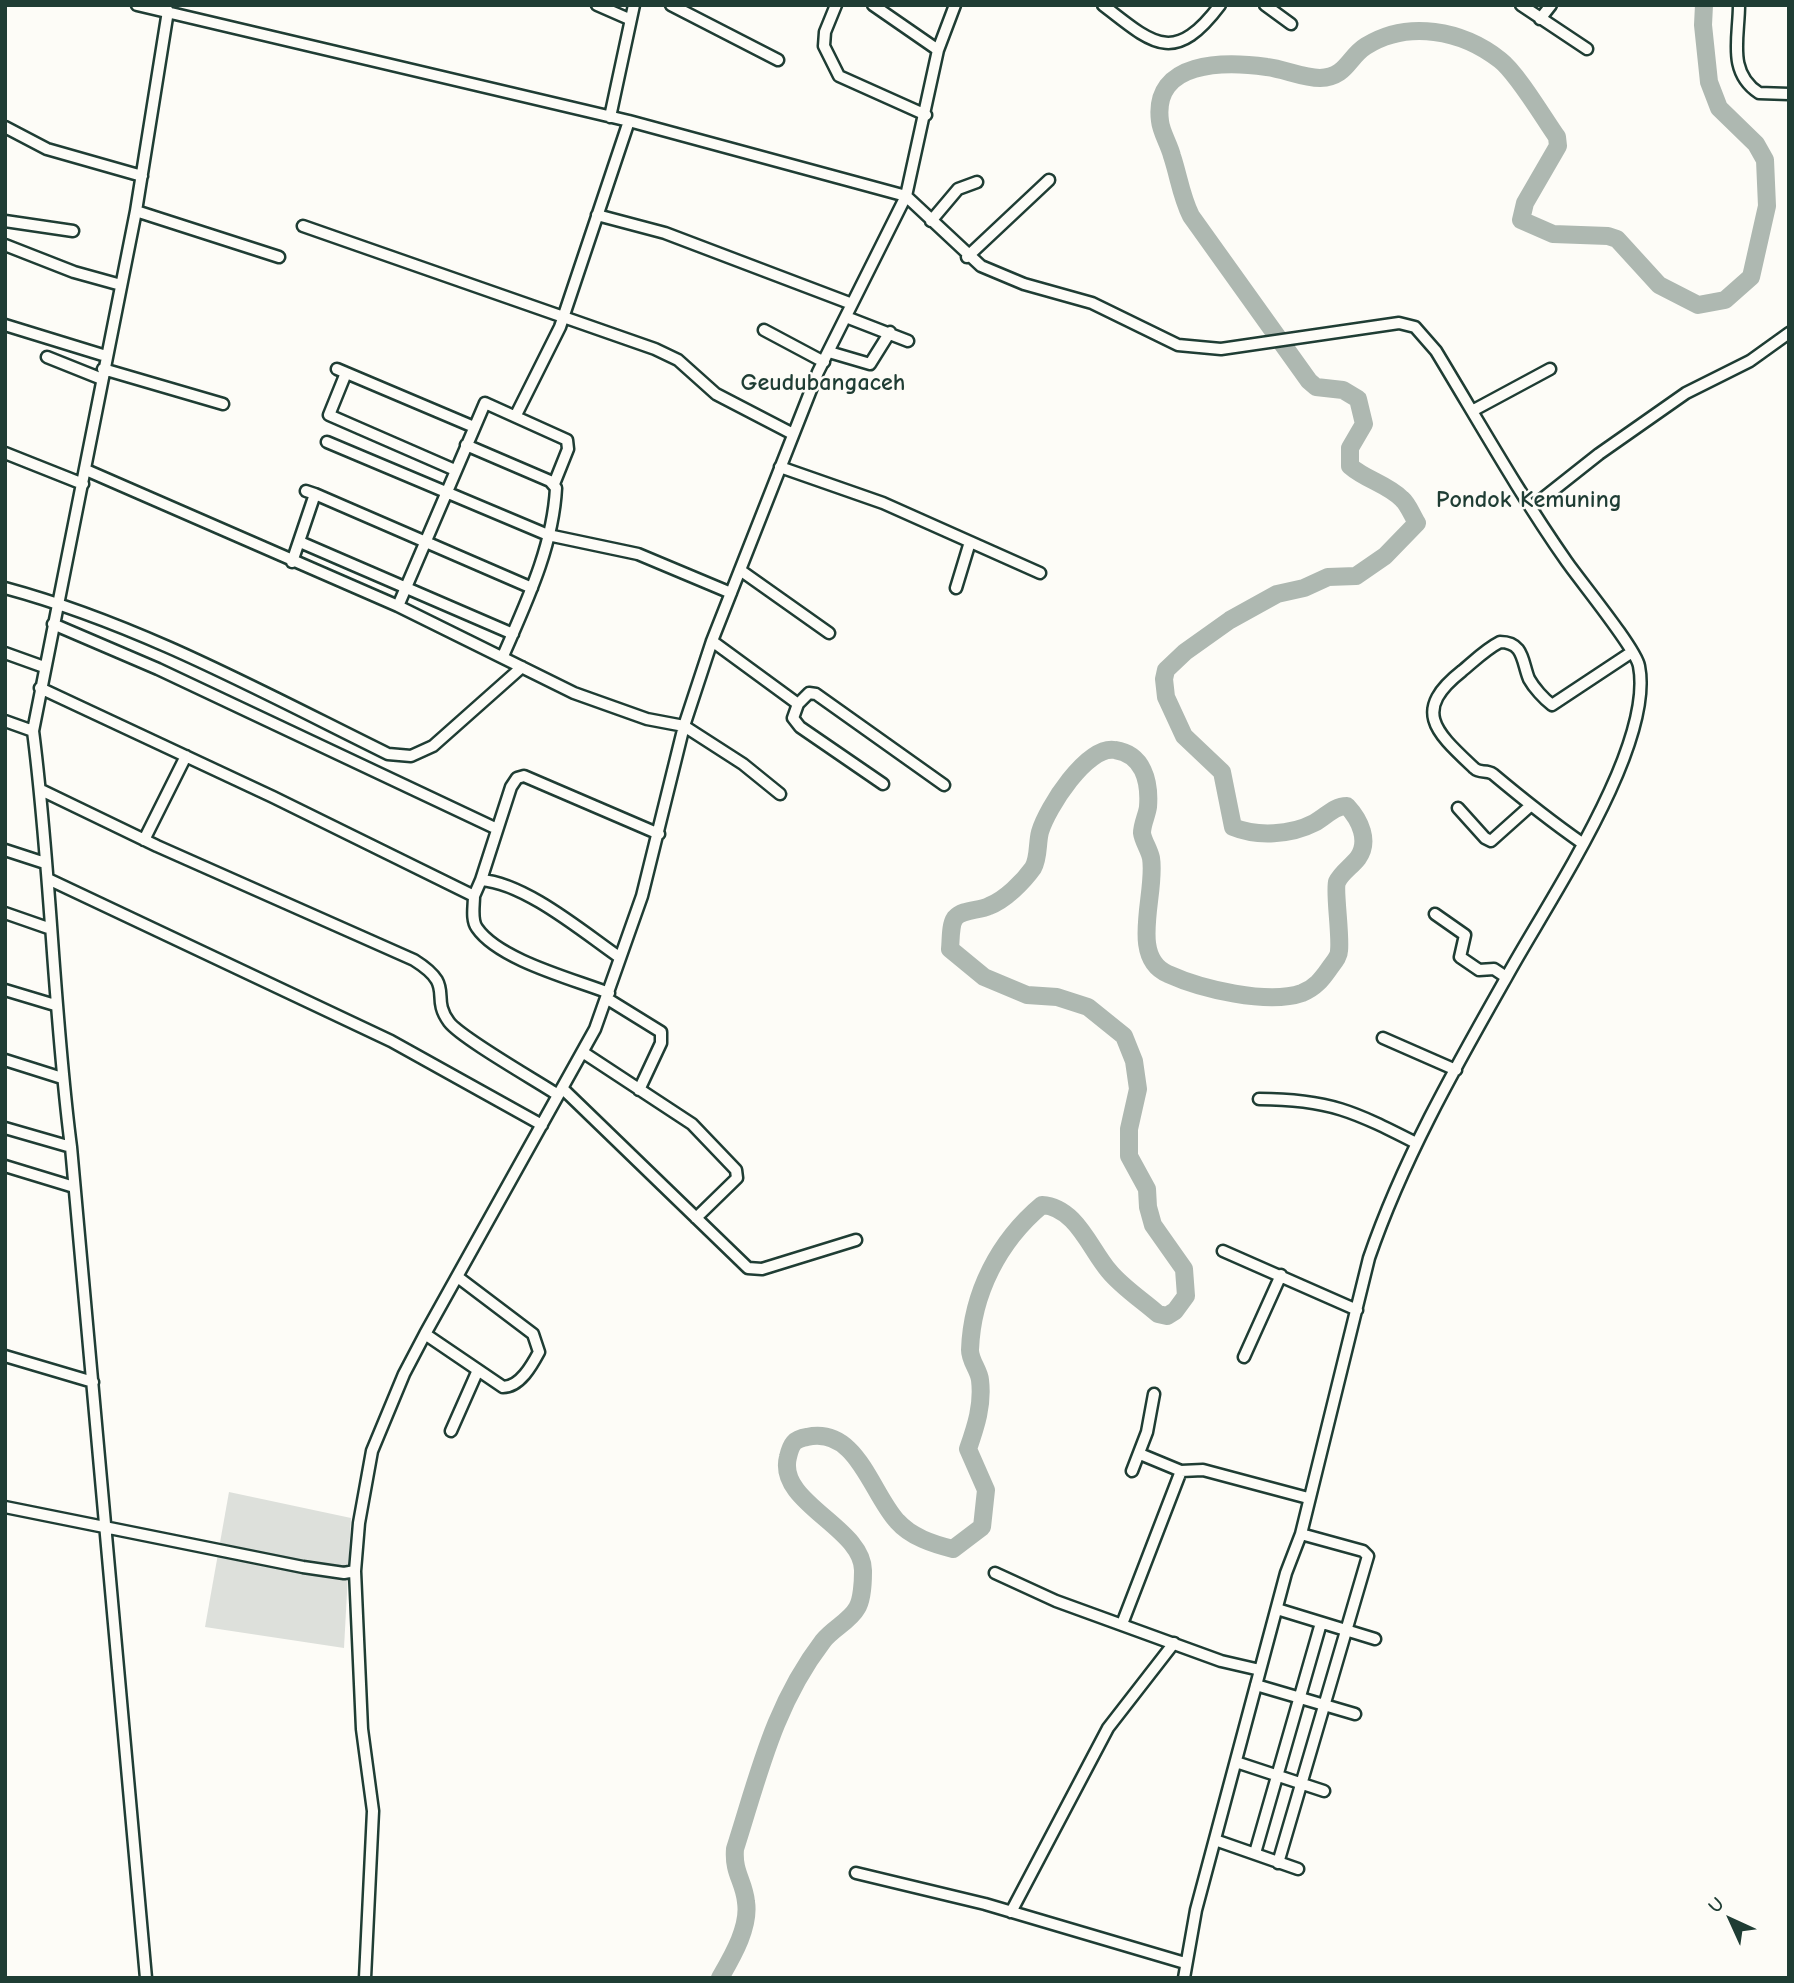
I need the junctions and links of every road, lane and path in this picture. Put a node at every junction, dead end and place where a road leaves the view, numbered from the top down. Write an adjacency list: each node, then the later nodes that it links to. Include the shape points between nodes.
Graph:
1 (137, 5): 15 (street)
2 (597, 5): 17 (street)
3 (634, 5): 17 (street)
4 (671, 5): 16 (street)
5 (698, 5): 16 (street)
6 (836, 5): 24 (street, via 824,46 839,76)
7 (873, 5): 21 (street)
8 (955, 5): 21 (street)
9 (1103, 5): 10 (street, via 1144,36 1169,44 1201,28)
10 (1220, 5)
11 (1265, 5): 19 (street)
12 (1521, 5): 18 (street)
13 (1551, 5): 18 (street)
14 (1739, 5): 23 (street, via 1736,61 1741,75 1759,93)
15 (168, 10): 25 (street); 28 (street)
16 (694, 17): 22 (street)
17 (629, 19): 25 (street)
18 (1541, 19): 20 (street)
19 (1291, 24)
20 (1587, 48)
21 (938, 50): 24 (street)
22 (778, 60)
23 (1789, 94)
24 (926, 115): 31 (street)
25 (610, 117): 26 (street)
26 (629, 121): 31 (street); 33 (street)
27 (5, 127): 28 (street, via 47,149)
28 (142, 176): 32 (street)
29 (1049, 180): 40 (street)
30 (977, 183): 35 (street, via 958,189)
31 (906, 196): 35 (street); 42 (street)
32 (136, 211): 39 (street); 41 (street)
33 (597, 215): 42 (street, via 665,233); 43 (street)
34 (5, 221): 37 (street)
35 (931, 221): 40 (street)
36 (303, 226): 43 (street)
37 (73, 231)
38 (5, 245): 41 (street)
39 (279, 257)
40 (967, 257): 56 (street, via 1013,280 1092,303 1178,345 1221,349 1399,323 1415,327 1436,351)
41 (121, 285): 50 (street)
42 (852, 303): 44 (street)
43 (564, 315): 57 (street); 59 (street, via 678,360 716,394)
44 (846, 317): 47 (street); 52 (street)
45 (5, 325): 50 (street)
46 (764, 330): 52 (street)
47 (890, 332): 49 (street); 52 (street, via 870,363)
48 (1789, 334): 69 (street, via 1750,361 1686,393)
49 (908, 341)
50 (106, 356): 54 (street)
51 (47, 357): 54 (street)
52 (826, 357): 59 (street)
53 (1550, 369): 56 (street)
54 (103, 374): 55 (street); 64 (street)
55 (223, 404)
56 (1472, 411): 69 (street)
57 (516, 415): 58 (street, via 485,403); 67 (street, via 567,440 568,449)
58 (474, 427): 61 (street); 65 (street, via 342,371 329,415)
59 (793, 434): 63 (street)
60 (327, 442): 68 (street)
61 (466, 445): 65 (street); 67 (street)
62 (5, 453): 66 (street)
63 (780, 467): 73 (street, via 883,503); 75 (street)
64 (86, 470): 66 (street); 74 (street)
65 (455, 470): 68 (street)
66 (83, 484): 82 (street)
67 (554, 484): 70 (street, via 554,516)
68 (446, 491): 70 (street); 71 (street)
69 (1532, 507): 88 (street)
70 (548, 535): 79 (street); 81 (street, via 638,554)
71 (424, 541): 72 (street, via 311,492); 77 (street); 79 (street)
72 (300, 542): 74 (street); 77 (street)
73 (970, 542): 76 (street); 80 (street)
74 (292, 562): 83 (street)
75 (740, 570): 81 (street); 85 (street)
76 (1041, 573)
77 (404, 587): 83 (street); 86 (street)
78 (5, 588): 82 (street)
79 (532, 588): 86 (street)
80 (956, 588)
81 (731, 593): 87 (street)
82 (58, 603): 84 (street); 92 (street, via 152,641 402,757 433,746)
83 (398, 606): 90 (street)
84 (53, 624): 91 (street); 105 (street)
85 (829, 633)
86 (513, 634): 90 (street)
87 (712, 641): 94 (street); 96 (street)
88 (1632, 652): 103 (street, via 1553,705 1531,682 1519,649 1507,642 1497,643 1440,690 1433,708 1439,732 1475,769 1489,771); 108 (street, via 1639,665 1641,694 1633,727 1609,796)
89 (5, 653): 91 (street)
90 (503, 656): 92 (street)
91 (44, 667): 93 (street)
92 (522, 667): 96 (street, via 602,704)
93 (40, 688): 97 (street); 98 (street)
94 (798, 704): 99 (street, via 793,718 800,727); 100 (street, via 809,693 816,694)
95 (5, 721): 97 (street)
96 (684, 726): 102 (street); 106 (street)
97 (33, 732): 101 (street)
98 (186, 756): 107 (street); 113 (street)
99 (883, 784)
100 (944, 785)
101 (40, 789): 107 (street); 110 (street)
102 (780, 794)
103 (1530, 807): 104 (street, via 1491,841); 108 (street)
104 (1458, 808)
105 (495, 828): 106 (street, via 511,787 524,776); 112 (street)
106 (659, 834): 117 (street)
107 (145, 840): 128 (street, via 415,960 442,986 443,1009 454,1027)
108 (1582, 843): 118 (street)
109 (5, 849): 110 (street)
110 (46, 863): 111 (street)
111 (48, 879): 116 (street); 130 (street, via 391,1041)
112 (481, 880): 113 (street); 117 (street, via 531,899)
113 (474, 896): 120 (street, via 476,927 489,938 540,969)
114 (5, 913): 116 (street)
115 (1435, 914): 118 (street, via 1465,935 1460,957 1479,970 1494,969)
116 (51, 929): 121 (street)
117 (619, 957): 120 (street)
118 (1506, 976): 125 (street)
119 (5, 990): 121 (street)
120 (608, 996): 123 (street); 127 (street, via 661,1032 661,1043)
121 (55, 1005): 126 (street)
122 (1383, 1038): 125 (street)
123 (583, 1054): 127 (street); 128 (street)
124 (5, 1060): 126 (street)
125 (1456, 1070): 132 (street)
126 (62, 1078): 133 (street)
127 (639, 1090): 136 (street, via 692,1124 736,1170 737,1178)
128 (560, 1092): 130 (street); 136 (street)
129 (1259, 1099): 132 (street, via 1323,1102)
130 (542, 1125): 140 (street)
131 (5, 1128): 133 (street)
132 (1416, 1143): 141 (street, via 1384,1213)
133 (71, 1147): 135 (street)
134 (5, 1166): 135 (street)
135 (74, 1186): 146 (street)
136 (696, 1218): 137 (street, via 754,1270)
137 (856, 1240)
138 (1223, 1251): 139 (street)
139 (1281, 1275): 141 (street); 144 (street)
140 (458, 1278): 142 (street); 145 (street, via 537,1341 539,1352 534,1362 509,1387)
141 (1357, 1310): 152 (street)
142 (425, 1334): 145 (street); 156 (street, via 372,1451)
143 (5, 1356): 146 (street)
144 (1244, 1357)
145 (478, 1370): 148 (street)
146 (93, 1382): 154 (street)
147 (1154, 1394): 149 (street)
148 (451, 1430)
149 (1140, 1454): 150 (street); 151 (street)
150 (1132, 1471)
151 (1181, 1471): 152 (street, via 1203,1470); 160 (street)
152 (1308, 1498): 155 (street)
153 (5, 1507): 154 (street)
154 (105, 1530): 156 (street, via 303,1567); 180 (street)
155 (1301, 1534): 158 (street); 161 (street, via 1367,1553)
156 (355, 1572): 181 (street, via 362,1729 373,1811)
157 (995, 1573): 160 (street, via 1028,1591)
158 (1277, 1609): 159 (street); 164 (street)
159 (1321, 1623): 161 (street); 166 (street)
160 (1122, 1624): 163 (street)
161 (1344, 1631): 162 (street); 167 (street)
162 (1375, 1639)
163 (1174, 1643): 164 (street); 178 (street, via 1108,1728)
164 (1260, 1670): 165 (street)
165 (1256, 1685): 166 (street); 169 (street)
166 (1299, 1697): 167 (street); 170 (street)
167 (1322, 1703): 168 (street); 171 (street)
168 (1355, 1714)
169 (1236, 1762): 170 (street); 173 (street)
170 (1276, 1775): 171 (street); 174 (street)
171 (1302, 1783): 172 (street); 175 (street)
172 (1324, 1791)
173 (1215, 1840): 174 (street); 179 (street)
174 (1255, 1853): 175 (street)
175 (1278, 1863): 176 (street)
176 (1298, 1869)
177 (856, 1874): 178 (street)
178 (1011, 1912): 179 (street)
179 (1185, 1963): 182 (street)
180 (146, 1978)
181 (366, 1978)
182 (1184, 1978)

